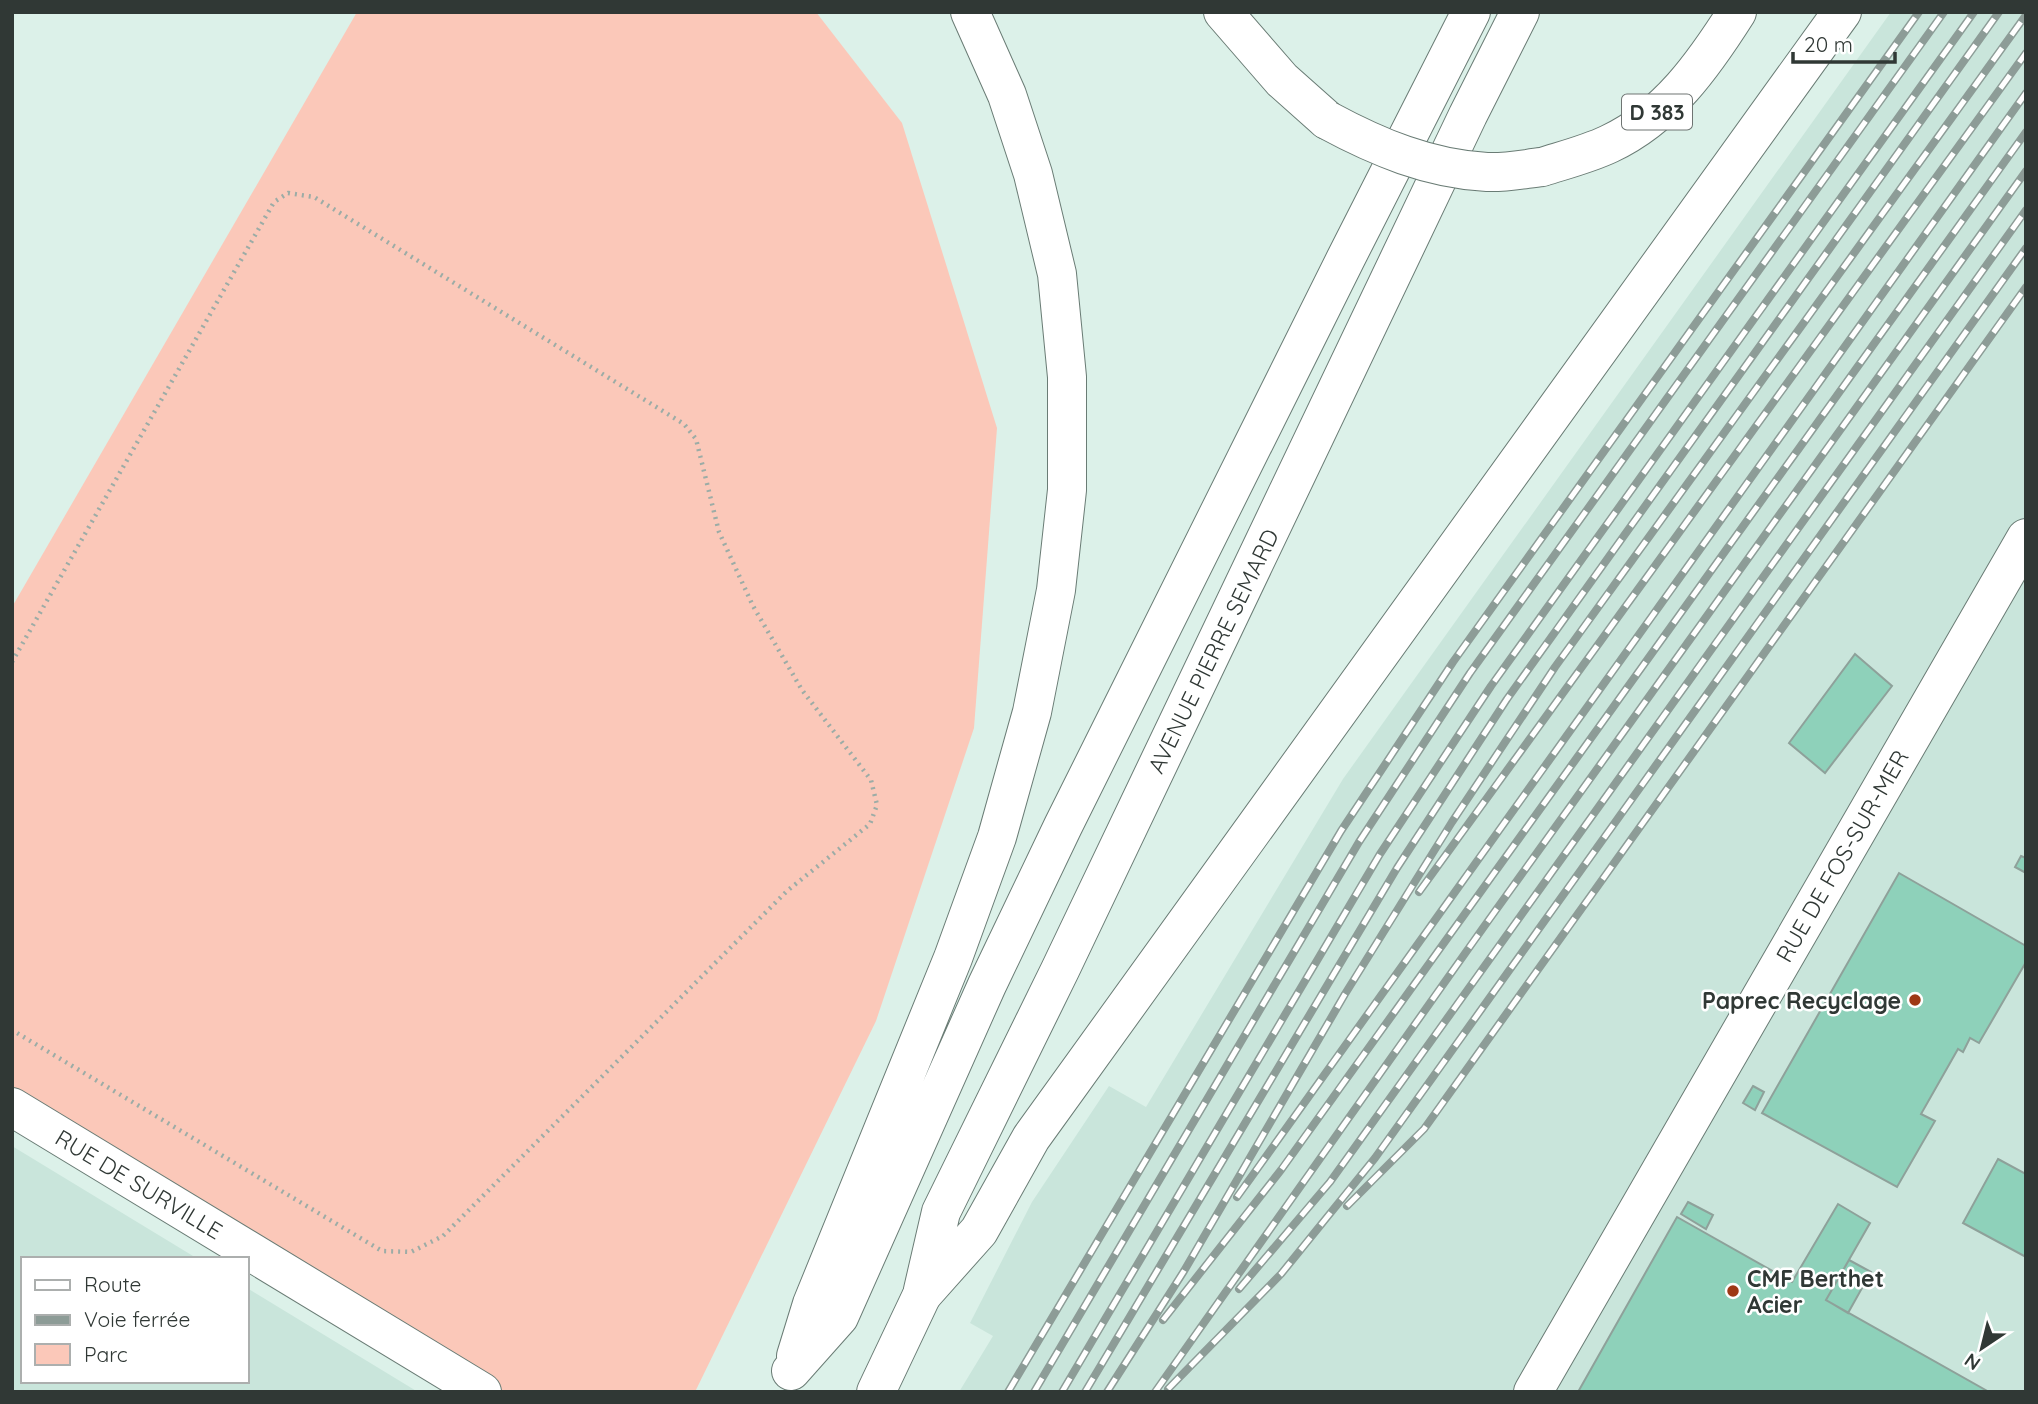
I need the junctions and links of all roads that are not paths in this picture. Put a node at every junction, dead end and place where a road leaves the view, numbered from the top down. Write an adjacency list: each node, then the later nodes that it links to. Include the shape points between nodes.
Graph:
1 (970, 12): 10 (main road, via 1007,95 1033,174 1057,274 1067,377 1067,491 1056,590 1032,712 997,837 953,958 812,1304)
2 (1223, 12): 5 (main road, D 383, bridge, via 1282,80 1327,120 1391,152 1488,172 1542,167 1610,144 1651,118 1684,87)
3 (1471, 12): 10 (main road, via 1063,826 839,1317)
4 (1520, 12): 9 (main road, AVENUE PIERRE SEMARD, via 941,1212)
5 (1737, 12)
6 (1842, 12): 9 (main road, via 1031,1138 979,1231)
7 (2026, 538): 13 (main road, RUE DE FOS-SUR-MER)
8 (12, 1107): 11 (main road, RUE DE SURVILLE)
9 (922, 1295): 12 (main road)
10 (786, 1381)
11 (482, 1392)
12 (876, 1392)
13 (1533, 1392)

